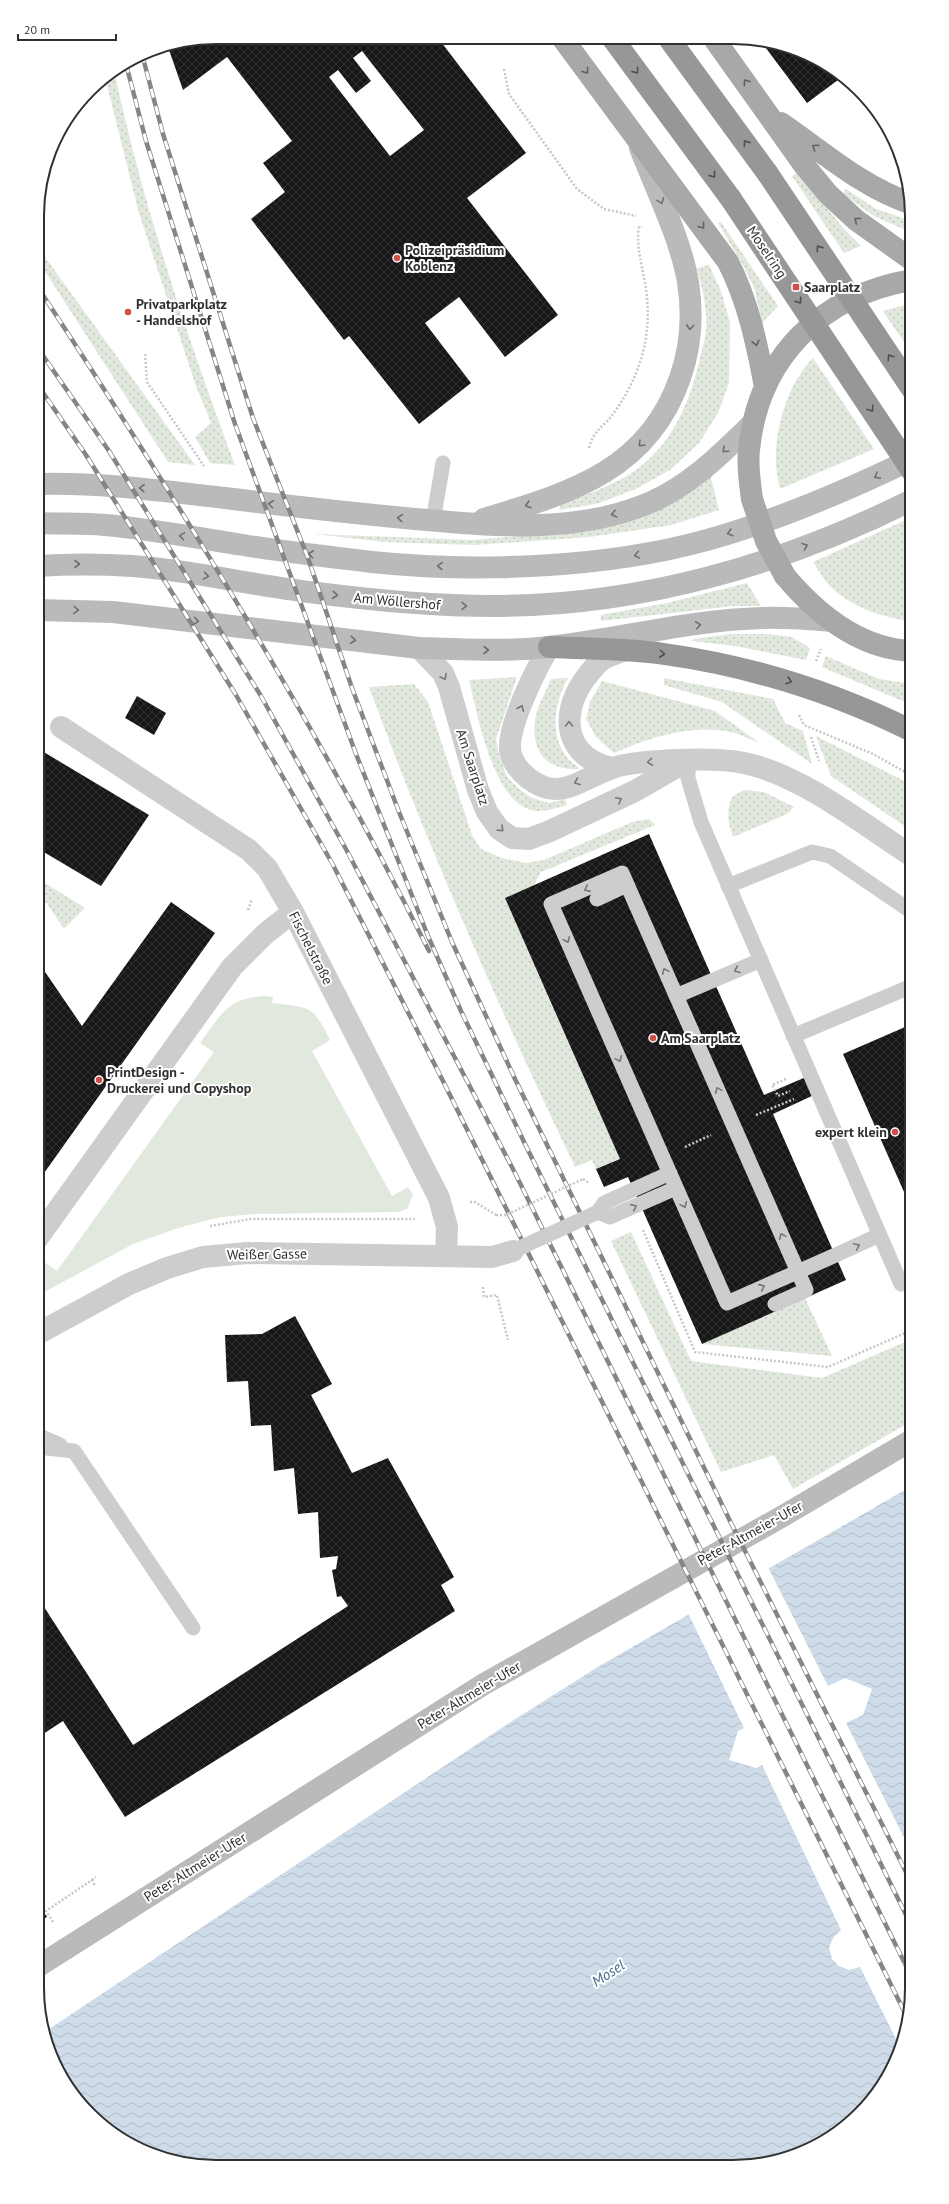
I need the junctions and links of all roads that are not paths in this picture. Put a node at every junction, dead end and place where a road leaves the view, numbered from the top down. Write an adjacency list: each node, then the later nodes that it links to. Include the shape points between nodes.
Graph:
1 (567, 44): 6 (main road, one-way to 6)
2 (617, 44): 13 (highway, Moselring, one-way to 13, bridge, via 731,199)
3 (673, 44): 10 (highway, one-way to 3, bridge, via 768,174)
4 (718, 44): 5 (main road, one-way to 4)
5 (769, 114): 7 (main road, one-way to 5, via 858,177); 8 (main road, one-way to 5, via 856,220 828,194 804,165)
6 (637, 139): 11 (main road, one-way to 11, via 728,262 748,308); 21 (street, one-way to 21, via 688,281 691,305 689,344 676,392 653,431 623,460 603,474 534,504)
7 (905, 201)
8 (902, 248)
9 (905, 281): 11 (main road, via 886,284 861,293 826,312 792,345)
10 (905, 379)
11 (766, 387): 12 (main road)
12 (753, 423): 21 (street, one-way to 21, via 688,481 668,494 628,511 558,524); 25 (main road, bridge, via 749,451 752,499 766,541 785,576 814,608)
13 (905, 460)
14 (905, 461): 20 (street, one-way to 20, via 806,507 746,528 675,548 558,564 442,566 374,562 115,526)
15 (443, 463): 18 (lane)
16 (44, 484): 18 (street, one-way to 16, via 154,489)
17 (905, 503): 23 (street, Am Wöllershof, one-way to 17, via 133,566 307,592 407,603 495,606 547,604 628,594 711,577 832,537)
18 (433, 521): 21 (street)
19 (44, 523): 20 (street)
20 (78, 524): 22 (street)
21 (467, 524)
22 (44, 533)
23 (44, 566)
24 (44, 610): 27 (street, one-way to 27, via 120,612)
25 (832, 621): 26 (street, one-way to 25, via 726,621 762,618); 28 (main road, via 854,635 881,645)
26 (549, 647): 27 (street, one-way to 26, via 510,650); 29 (highway); 33 (street, Am Saarplatz, one-way to 26, via 556,789 533,782 517,767 509,748 515,721 535,672)
27 (419, 648): 32 (street, Am Saarplatz, one-way to 32, via 442,673 449,687 478,790 487,812 499,829 512,838 529,839 550,831 636,791)
28 (905, 650)
29 (623, 651): 31 (highway, one-way to 31, via 663,654 782,678 858,705); 33 (street, Am Saarplatz, one-way to 29, via 600,765 580,751 569,730 569,719 575,697 591,671 603,659)
30 (61, 727): 39 (street, Fischelstraße, via 249,850 267,868)
31 (905, 728)
32 (688, 761): 33 (street, Am Saarplatz, one-way to 33, via 662,761); 34 (street, Am Saarplatz, via 744,762 769,770 802,785); 36 (lane, via 688,778 701,822)
33 (613, 768)
34 (905, 851)
35 (627, 885): 37 (lane); 42 (lane, one-way to 35); 44 (lane, one-way to 44, via 622,873 551,904)
36 (728, 886): 38 (lane, via 812,852 830,856); 40 (lane)
37 (596, 899)
38 (905, 907)
39 (293, 912): 47 (street, via 265,934 232,968); 50 (street, Fischelstraße, via 439,1198 447,1227)
40 (761, 960): 42 (lane, one-way to 42); 43 (lane)
41 (905, 989): 43 (lane)
42 (676, 996): 51 (lane, one-way to 42)
43 (793, 1036): 48 (lane)
44 (670, 1173): 45 (lane); 46 (lane, via 604,1203)
45 (676, 1188): 46 (lane, one-way to 45, via 610,1217); 51 (lane, one-way to 51, via 727,1303)
46 (598, 1212): 49 (lane, bridge)
47 (44, 1230)
48 (879, 1235): 51 (lane, one-way to 48); 52 (lane)
49 (514, 1251): 50 (street, Weißer Gasse, via 492,1257)
50 (446, 1256): 54 (street, Weißer Gasse, via 247,1253 203,1258 136,1281)
51 (798, 1272): 53 (lane, via 806,1290)
52 (901, 1284)
53 (775, 1304)
54 (44, 1330)
55 (44, 1438): 58 (lane)
56 (905, 1444): 60 (street, Peter-Altmeier-Ufer, via 783,1516 484,1684)
57 (44, 1448): 58 (lane)
58 (74, 1451): 59 (lane)
59 (193, 1628)
60 (44, 1963)

